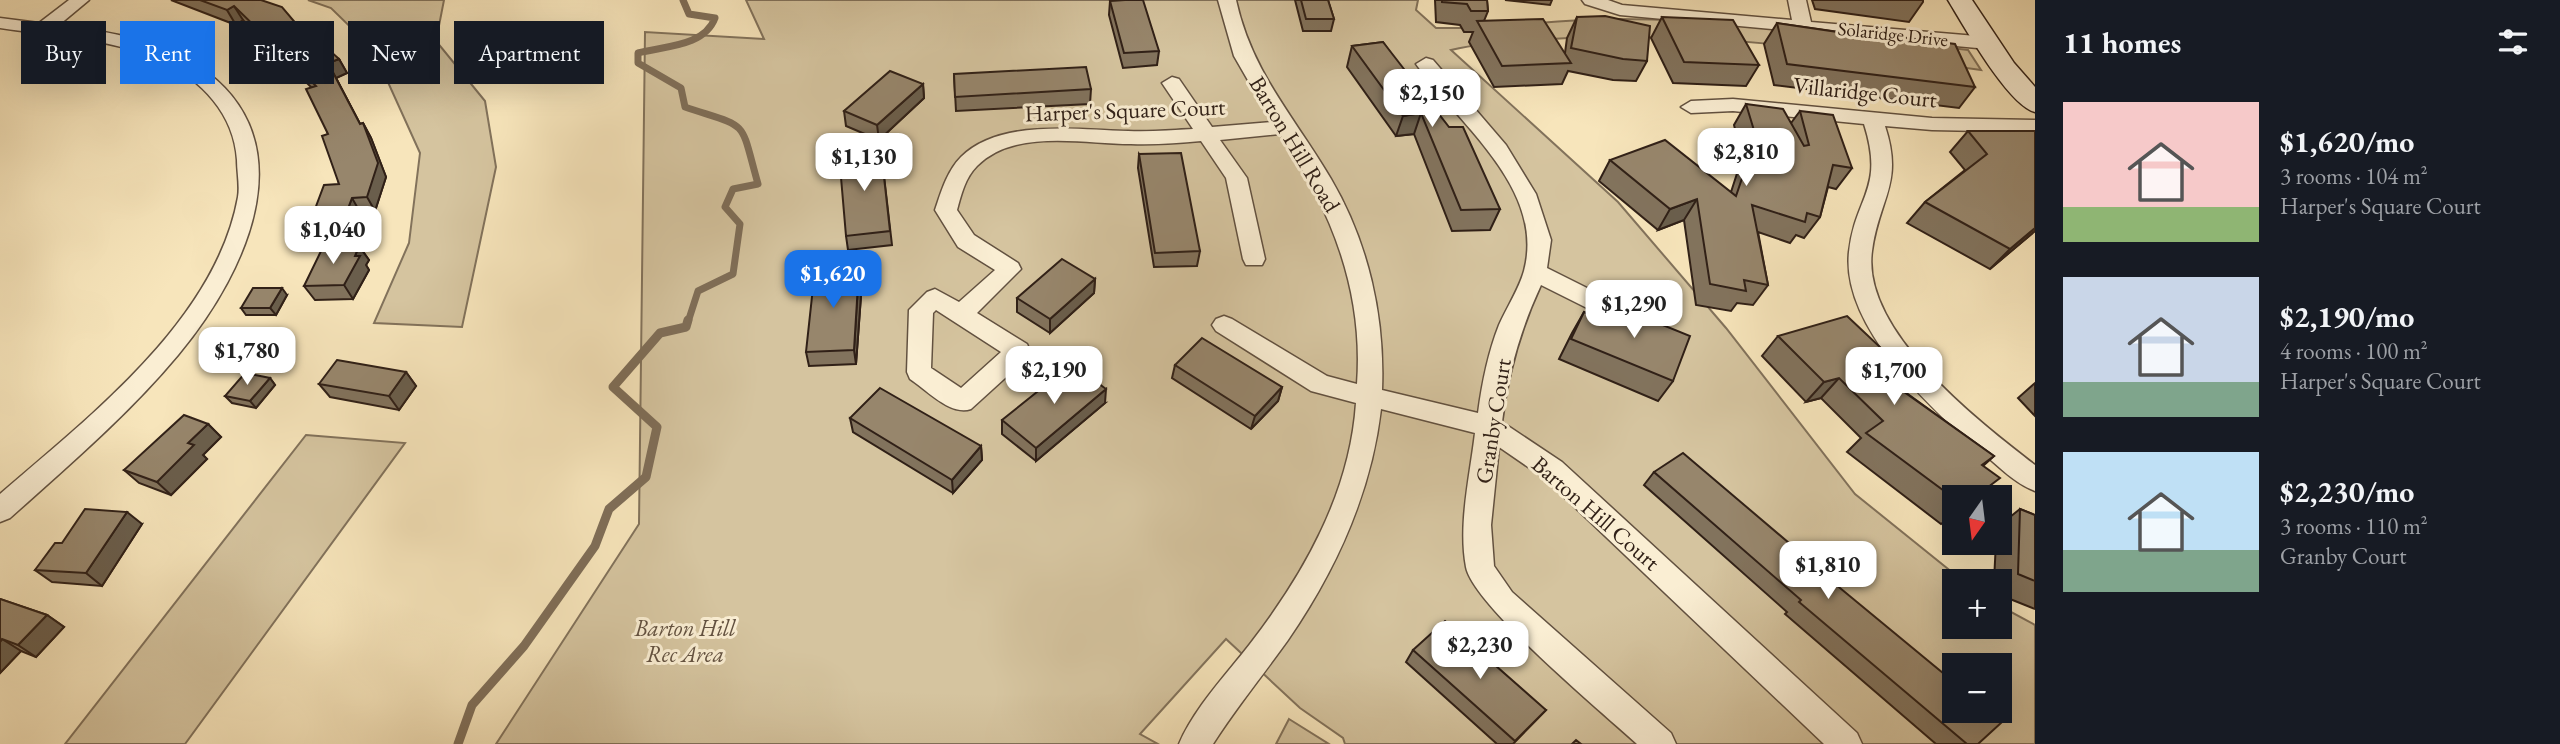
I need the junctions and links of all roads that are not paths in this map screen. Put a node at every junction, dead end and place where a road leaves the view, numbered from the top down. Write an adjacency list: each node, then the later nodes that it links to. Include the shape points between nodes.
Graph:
1 (80, 0): 6 (street)
2 (1227, 0): 18 (street, Barton Hill Road, via 1240,48)
3 (1591, 0): 8 (street, Solaridge Drive, via 1620,10)
4 (1797, 0): 8 (street)
5 (1960, 0): 11 (main road)
6 (53, 21)
7 (0, 23): 9 (street)
8 (1802, 24): 11 (street, Solaridge Drive)
9 (21, 25)
10 (106, 39): 28 (street, via 140,46 190,69 232,110 249,155 246,214 234,249 191,323 99,422)
11 (1988, 43): 14 (main road)
12 (1426, 64): 21 (street, Granby Court, via 1499,150 1525,194 1540,240)
13 (1172, 83): 19 (street)
14 (2035, 104)
15 (1691, 107): 16 (street, Villaridge Court, via 1761,106)
16 (1873, 119): 17 (street, Villaridge Court, via 1975,127); 27 (street, via 1885,154 1885,170 1860,251 1860,287 1867,304 1880,328 1924,381 1997,451)
17 (2035, 126)
18 (1285, 127): 19 (street, Harper's Square Court); 25 (street, Barton Hill Road, via 1315,169 1348,238 1368,334)
19 (1209, 134): 20 (street, via 1236,178); 22 (street, Harper's Square Court, via 1116,139 1042,136 1009,141 971,159 946,210 965,240 1010,269)
20 (1254, 259)
21 (1535, 272): 24 (street); 26 (street, Granby Court, via 1495,376)
22 (962, 313): 22 (street, via 935,298 921,310 919,372 962,402 1018,351)
23 (1224, 325): 25 (street, Barton Hill Court, via 1320,384)
24 (1650, 330)
25 (1368, 396): 26 (street, Barton Hill Court); 29 (street, Barton Hill Road, via 1355,479 1334,532 1302,592)
26 (1488, 426): 30 (street, Granby Court, via 1477,525 1480,569 1502,601); 31 (street, Barton Hill Court, via 1553,470)
27 (2035, 480)
28 (0, 510)
29 (1195, 744)
30 (1660, 744)
31 (1846, 744)

